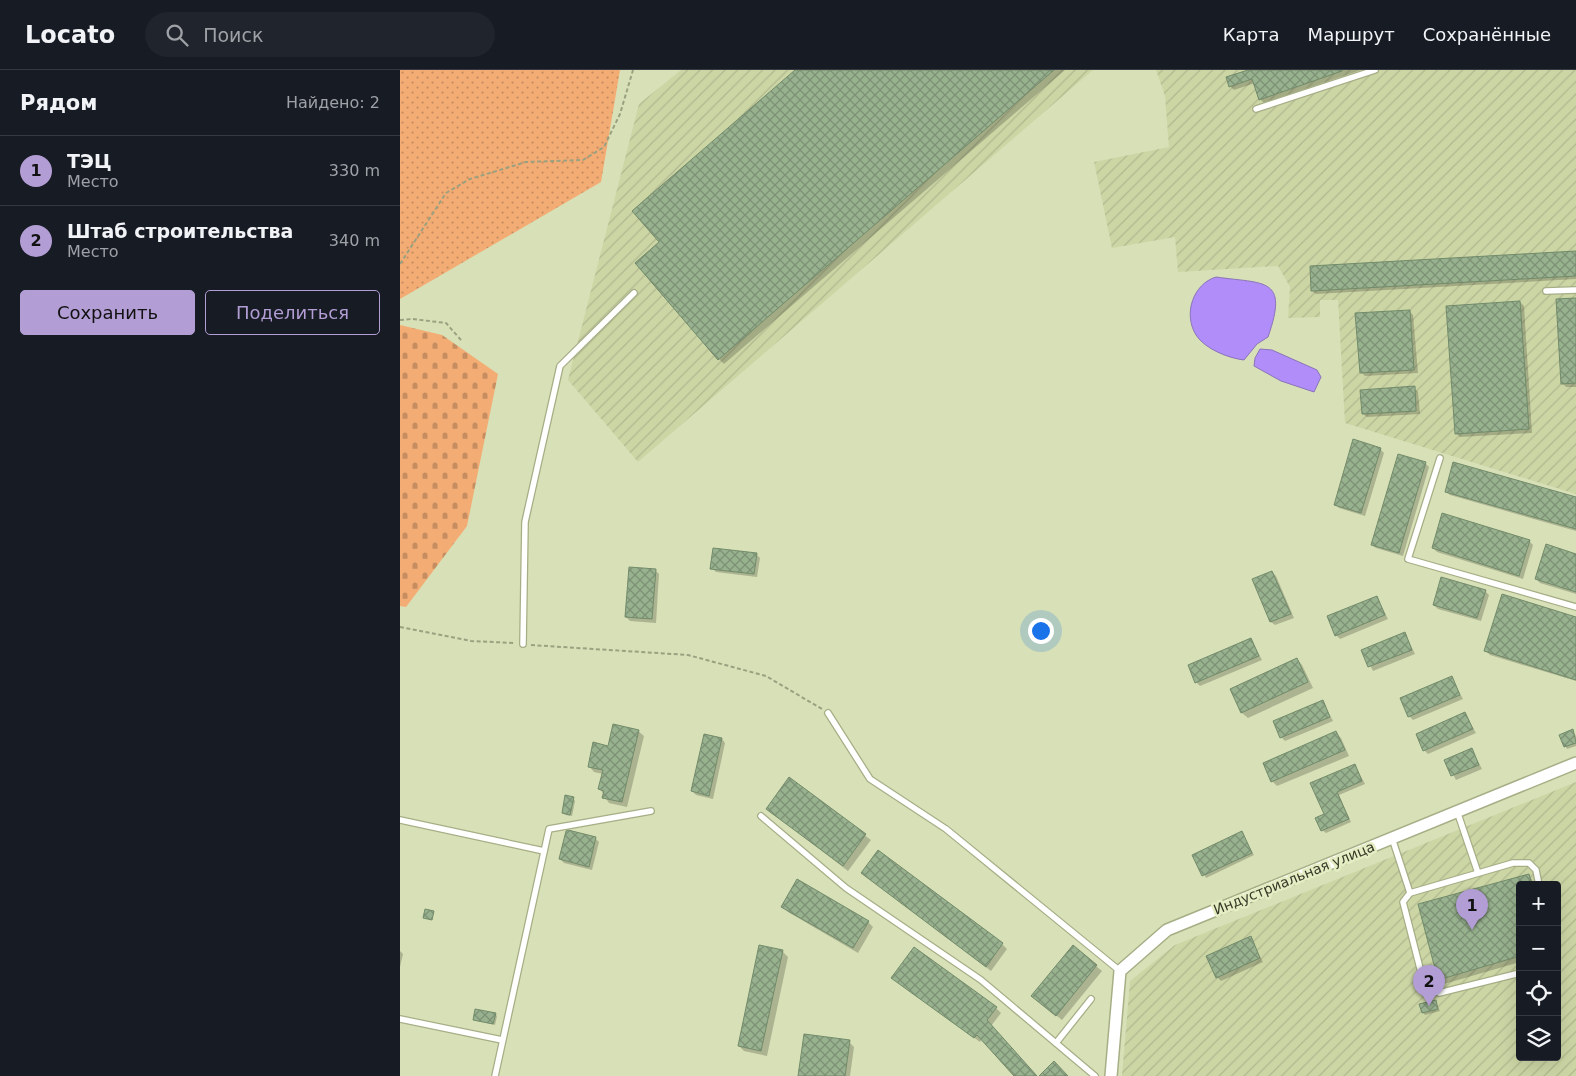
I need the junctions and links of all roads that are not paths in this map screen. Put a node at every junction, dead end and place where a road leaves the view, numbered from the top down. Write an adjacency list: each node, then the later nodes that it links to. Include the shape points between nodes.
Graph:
1 (1375, 70): 2 (lane)
2 (1256, 109)
3 (1576, 290): 4 (lane)
4 (1546, 291)
5 (634, 293): 8 (lane, via 560,366 525,522)
6 (1440, 458): 7 (lane, via 1408,558)
7 (1576, 608)
8 (523, 644)
9 (828, 713): 20 (lane, via 870,779 946,829)
10 (1576, 763): 12 (street, Индустриальная улица)
11 (650, 811): 16 (lane, via 549,829)
12 (1458, 811): 15 (street, Индустриальная улица); 17 (lane)
13 (761, 816): 25 (lane, via 846,888 981,980)
14 (400, 820): 16 (lane)
15 (1392, 838): 19 (lane); 20 (street, Индустриальная улица, via 1168,930)
16 (544, 851): 24 (lane)
17 (1478, 873): 18 (lane, via 1513,863 1529,863 1536,870); 19 (lane)
18 (1538, 881)
19 (1410, 893): 21 (lane, via 1403,902 1424,984 1439,993)
20 (1120, 971): 28 (street)
21 (1516, 974)
22 (1091, 999): 25 (lane)
23 (400, 1018): 24 (lane)
24 (502, 1040): 26 (lane)
25 (1056, 1043): 27 (lane)
26 (495, 1076)
27 (1095, 1076)
28 (1112, 1076)

